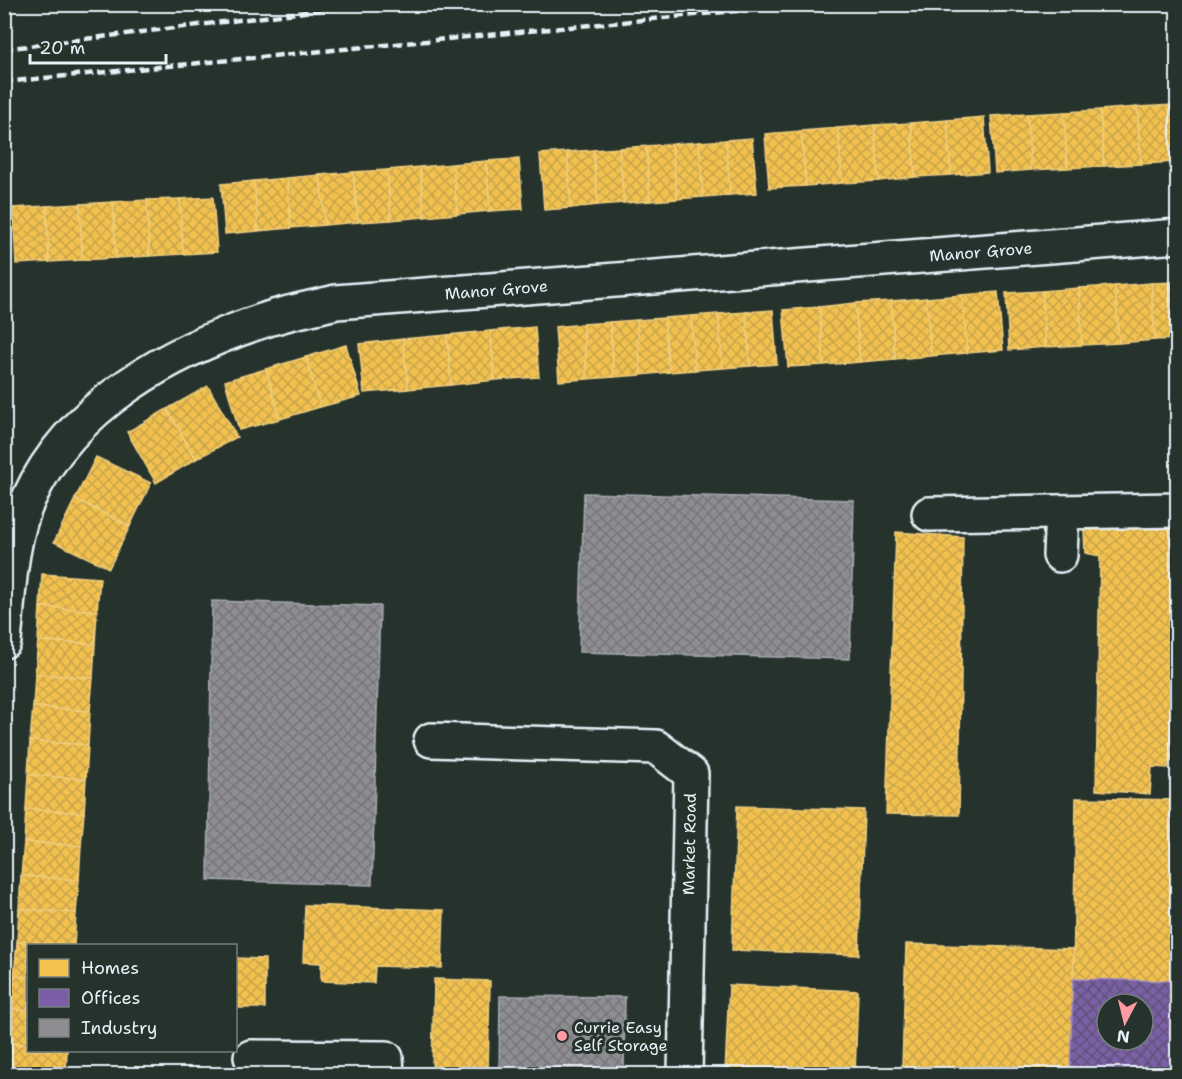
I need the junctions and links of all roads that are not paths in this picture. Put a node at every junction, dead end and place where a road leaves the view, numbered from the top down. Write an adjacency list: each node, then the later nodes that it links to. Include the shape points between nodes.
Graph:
1 (1178, 236): 2 (street, Manor Grove, via 336,302 266,319 213,340 131,383 76,429 42,474)
2 (16, 493): 7 (street, Manor Grove, via 16,540)
3 (1178, 510): 4 (street)
4 (1062, 512): 5 (street); 6 (street)
5 (929, 514)
6 (1060, 555)
7 (4, 641)
8 (431, 740): 11 (street, Market Road, via 656,747 691,774)
9 (251, 1057): 10 (street, via 386,1058)
10 (387, 1074)
11 (685, 1074)

